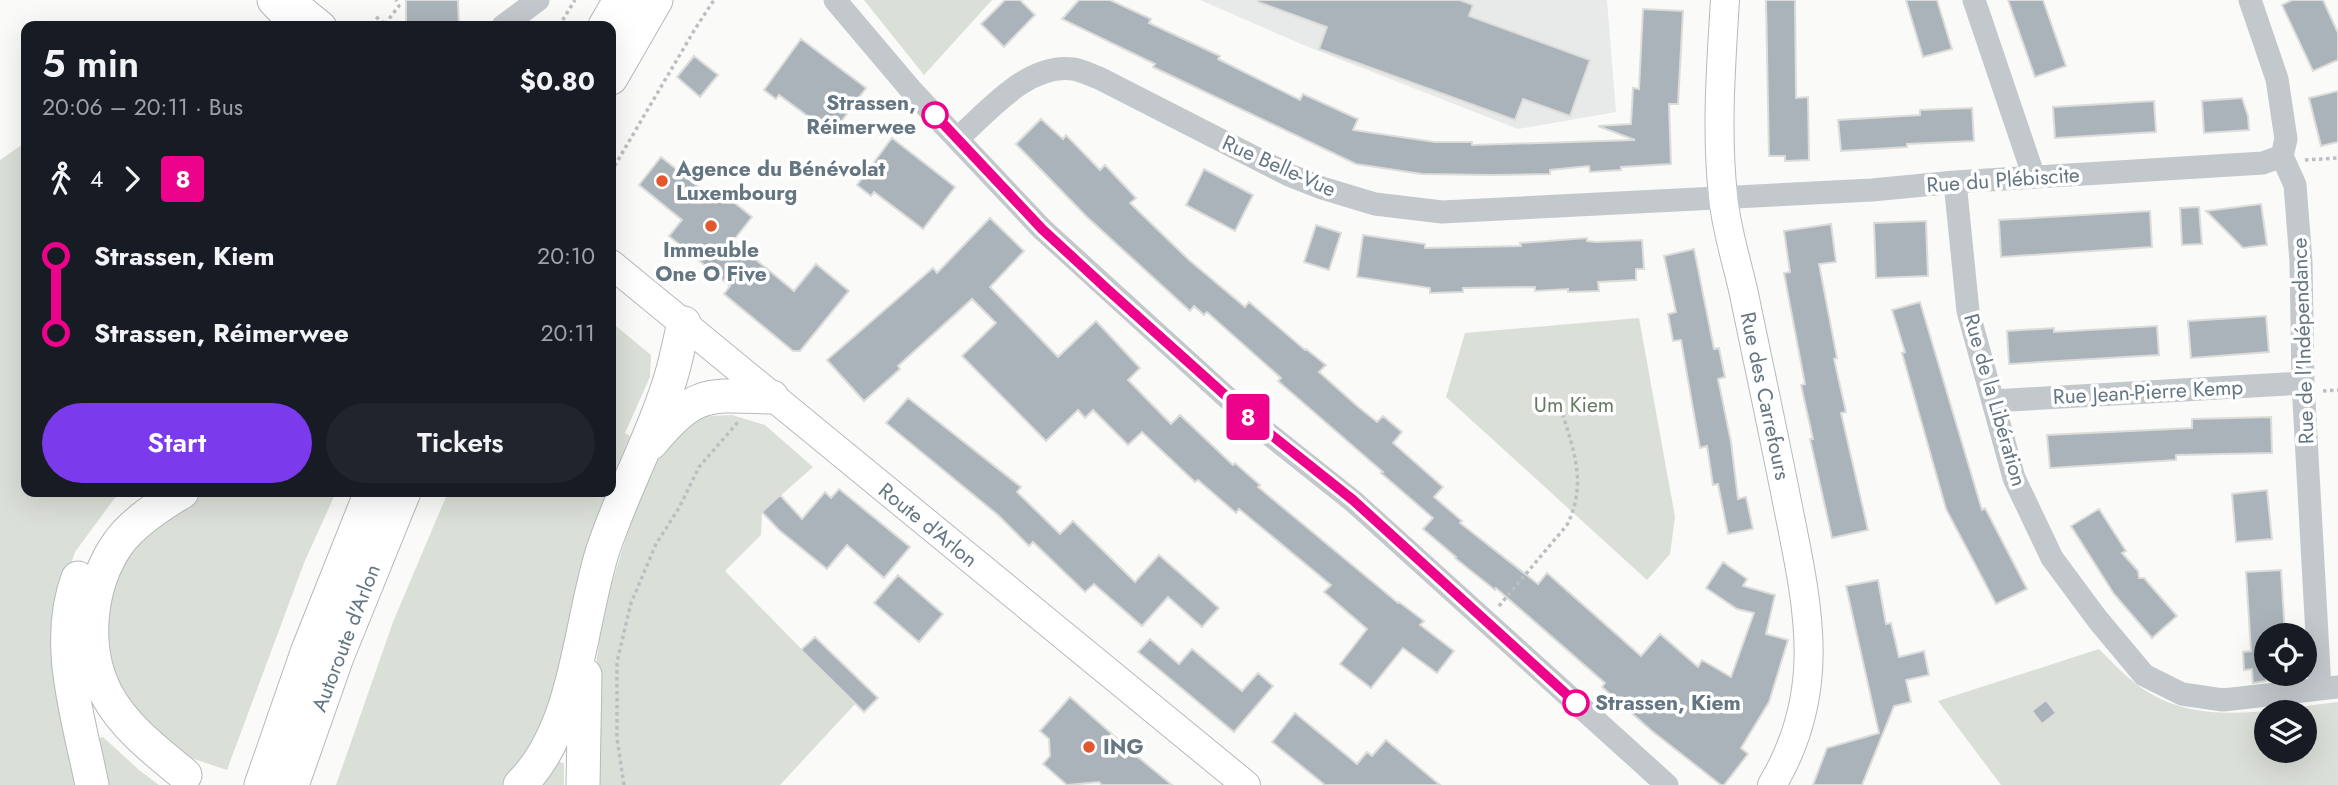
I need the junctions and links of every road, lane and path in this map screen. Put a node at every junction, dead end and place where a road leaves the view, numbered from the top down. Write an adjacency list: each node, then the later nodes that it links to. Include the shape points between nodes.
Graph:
1 (274, 0): 14 (highway)
2 (290, 0): 15 (main road)
3 (396, 0): 17 (path, via 399,6)
4 (538, 0): 18 (street)
5 (575, 0): 19 (path)
6 (620, 0): 20 (highway)
7 (656, 0): 21 (highway)
8 (714, 0): 25 (path)
9 (835, 0): 22 (street)
10 (1726, 0): 28 (main road, Rue des Carrefours, via 1719,89)
11 (1974, 0): 26 (street)
12 (2250, 0): 23 (street, Rue de l'Indépendance, via 2277,79 2286,139)
13 (376, 17): 16 (path)
14 (294, 21)
15 (316, 21)
16 (381, 21)
17 (389, 21)
18 (510, 21)
19 (562, 21)
20 (608, 21)
21 (616, 69)
22 (957, 139): 28 (street, Rue Belle-Vue, via 1017,86 1044,71 1073,69 1289,176 1375,204 1442,212); 43 (street, via 1042,229 1107,289)
23 (2282, 156): 24 (path); 26 (street, Rue du Plébiscite, via 2263,163); 31 (street, Rue de l'Indépendance, via 2295,185)
24 (2338, 158)
25 (616, 163)
26 (2034, 177): 27 (street, Rue du Plébiscite)
27 (1955, 182): 28 (street, Rue du Plébiscite); 33 (street, Rue de la Libération, via 1968,311)
28 (1723, 197): 54 (main road, Rue des Carrefours, via 1809,623 1801,712)
29 (616, 268): 30 (main road, Route d'Arlon)
30 (684, 323): 32 (main road, Route d'Arlon); 36 (highway, via 672,372)
31 (2303, 383): 33 (street, Rue Jean-Pierre Kemp); 44 (street, Rue de l'Indépendance)
32 (772, 397): 36 (highway, via 717,395 697,400 672,418); 52 (main road, Route d'Arlon)
33 (1993, 401): 44 (street, Rue de la Libération, via 2014,478 2052,558 2144,675 2182,694 2223,700)
34 (1560, 406): 43 (path, via 1576,458 1579,485 1575,510)
35 (742, 418): 51 (path, via 699,467 656,544 631,603 617,662 617,738)
36 (640, 456): 42 (highway, via 620,500)
37 (141, 497): 41 (highway)
38 (175, 497): 45 (highway, via 120,541 94,598 91,633 95,664 126,723)
39 (369, 497): 47 (highway, Autoroute d'Arlon)
40 (402, 497): 48 (highway, Autoroute d'Arlon, via 337,657)
41 (107, 532): 45 (highway, via 81,596 78,634 82,667 116,733 152,761); 46 (highway, via 85,559 72,593 68,634 69,670)
42 (587, 606): 49 (highway, via 569,692 549,746); 50 (highway)
43 (1486, 620): 53 (street)
44 (2329, 688)
45 (199, 780)
46 (92, 785)
47 (261, 785)
48 (292, 785)
49 (520, 785)
50 (583, 785)
51 (624, 785)
52 (1246, 785)
53 (1667, 785)
54 (1772, 785)

